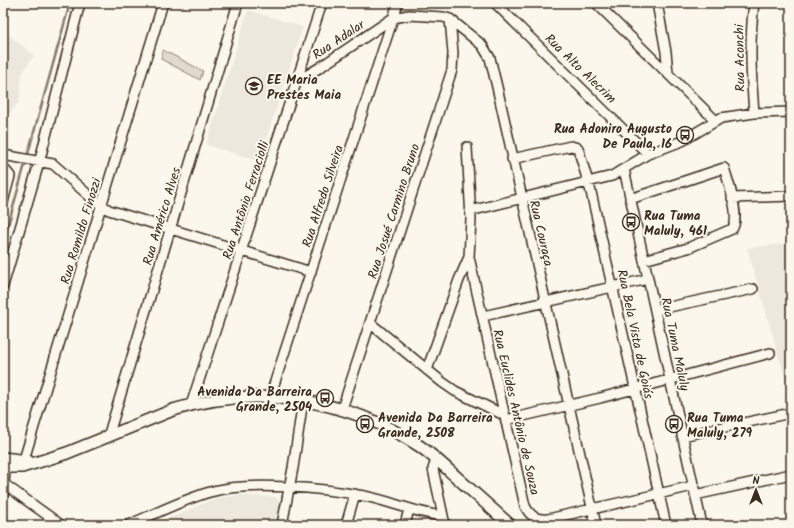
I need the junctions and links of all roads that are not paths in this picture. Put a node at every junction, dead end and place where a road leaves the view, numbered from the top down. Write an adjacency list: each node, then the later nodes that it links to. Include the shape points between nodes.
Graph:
1 (80, 3): 21 (street)
2 (163, 3): 30 (street, Rua Romildo Finozzi)
3 (238, 3): 32 (street, Rua Américo Alves)
4 (322, 3): 13 (street, Rua Antônio Ferraciolli)
5 (398, 3): 10 (street, Rua Alfredo Silveira)
6 (495, 3): 18 (street, Rua Alto Alecrim)
7 (596, 3): 12 (street)
8 (657, 3): 12 (street)
9 (754, 3): 15 (street, Rua Aconchi, via 750,62)
10 (393, 18): 11 (street, via 409,15); 13 (street, Rua Adalar); 36 (street, Rua Alfredo Silveira)
11 (450, 19): 20 (street, Rua Couraça, via 482,46 490,58); 44 (street, Rua Josué Carmino Bruno, via 452,70)
12 (668, 73): 16 (street)
13 (297, 81): 33 (street, Rua Antônio Ferraciolli)
14 (791, 112): 15 (street)
15 (754, 113): 16 (street)
16 (715, 120): 18 (street, via 682,141)
17 (467, 147): 31 (street, Rua Euclides Antônio de Souza)
18 (648, 154): 23 (street)
19 (3, 155): 21 (street)
20 (512, 159): 24 (street, Rua Bela Vista de Goiás, via 571,146 578,148); 26 (street, Rua Couraça)
21 (39, 163): 30 (street, via 53,164); 38 (street)
22 (3, 167): 29 (street, via 10,176)
23 (624, 169): 24 (street, via 612,176); 28 (street, Rua Tuma Maluly)
24 (588, 182): 26 (street); 39 (street, Rua Bela Vista de Goiás)
25 (791, 196): 27 (street)
26 (521, 198): 31 (street); 41 (street, Rua Couraça)
27 (732, 198): 28 (street, via 724,168); 35 (street, via 736,223 729,231 688,248)
28 (630, 199): 35 (street, Rua Tuma Maluly)
29 (3, 202)
30 (102, 205): 32 (street); 60 (street, Rua Romildo Finozzi)
31 (470, 211): 34 (street, Rua Euclides Antônio de Souza)
32 (170, 229): 33 (street); 57 (street, Rua Américo Alves)
33 (242, 251): 36 (street); 51 (street, Rua Antônio Ferraciolli)
34 (469, 257): 43 (street, Rua Euclides Antônio de Souza); 46 (street)
35 (644, 260): 37 (street, Rua Tuma Maluly)
36 (311, 272): 49 (street, Rua Alfredo Silveira)
37 (648, 279): 39 (street); 42 (street, Rua Tuma Maluly)
38 (3, 286)
39 (612, 287): 41 (street); 48 (street, Rua Bela Vista de Goiás)
40 (753, 289): 42 (street)
41 (544, 302): 43 (street); 52 (street, Rua Couraça)
42 (655, 310): 47 (street, Rua Tuma Maluly)
43 (483, 316): 55 (street, Rua Euclides Antônio de Souza)
44 (370, 323): 46 (street); 53 (street, Rua Josué Carmino Bruno)
45 (770, 353): 47 (street)
46 (427, 370): 55 (street, via 455,391)
47 (670, 378): 48 (street); 56 (street, Rua Tuma Maluly)
48 (634, 388): 52 (street); 67 (street, Rua Bela Vista de Goiás)
49 (270, 398): 50 (main road); 51 (main road, via 235,399)
50 (303, 400): 53 (main road); 63 (street)
51 (191, 405): 57 (main road)
52 (568, 405): 55 (street); 69 (street, Rua Couraça)
53 (342, 409): 58 (main road, via 391,429 420,446)
54 (791, 413): 56 (street)
55 (505, 417): 69 (street, Rua Euclides Antônio de Souza, via 529,514 542,519)
56 (682, 436): 64 (street, Rua Tuma Maluly)
57 (108, 437): 60 (main road, via 41,461)
58 (436, 460): 70 (street, via 433,469); 76 (main road)
59 (4, 463): 60 (main road); 62 (street)
60 (22, 463)
61 (791, 474): 64 (street, Rua Euclides Antônio de Souza)
62 (4, 484): 65 (street); 71 (street)
63 (289, 488): 66 (street); 72 (street, via 239,488 211,492); 73 (street)
64 (694, 490): 67 (street, Rua Euclides Antônio de Souza); 79 (street, Rua Tuma Maluly)
65 (3, 494)
66 (355, 494): 68 (street); 74 (street)
67 (658, 494): 69 (street, Rua Euclides Antônio de Souza); 78 (street, Rua Bela Vista de Goiás)
68 (409, 509): 70 (street); 75 (street)
69 (592, 509): 77 (street, Rua Couraça)
70 (444, 520)
71 (61, 525)
72 (128, 525)
73 (282, 525)
74 (346, 525)
75 (405, 525)
76 (510, 525)
77 (596, 525)
78 (666, 525)
79 (702, 525)

